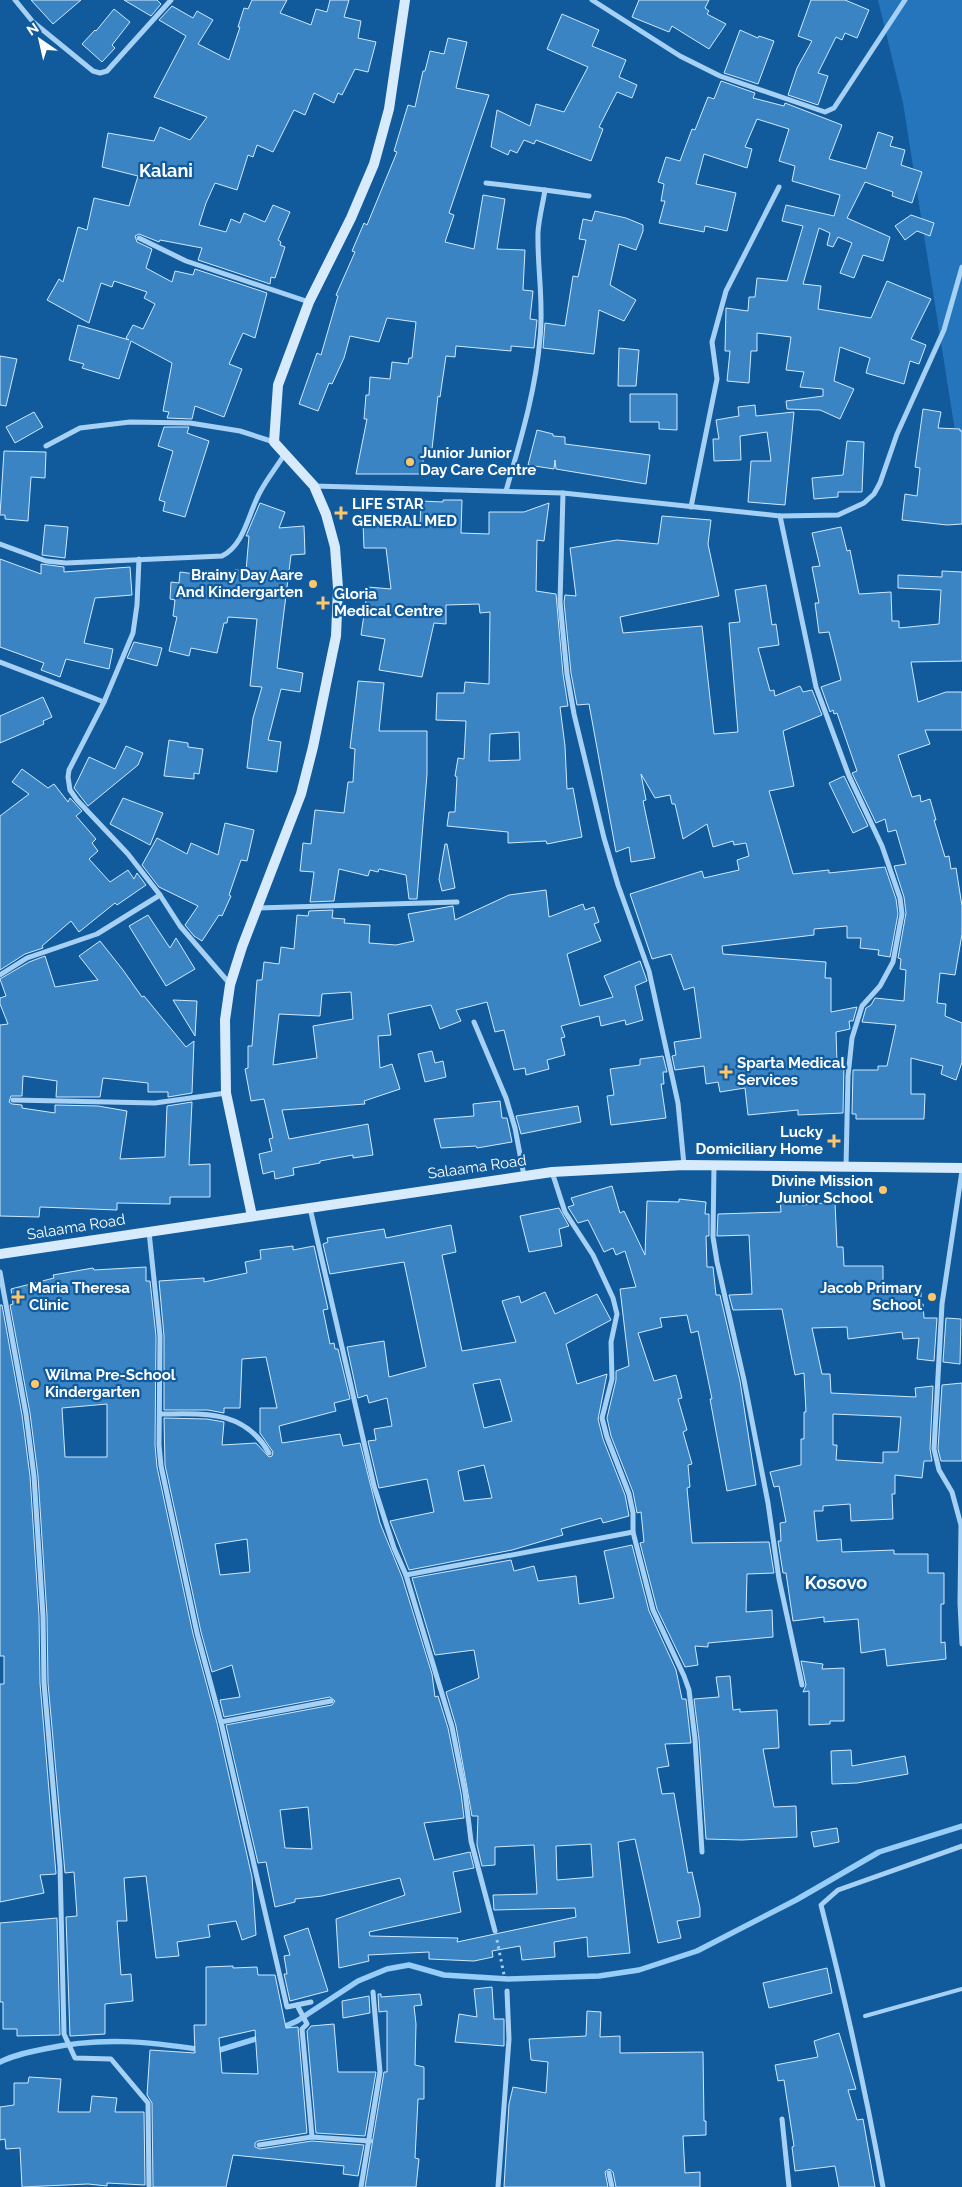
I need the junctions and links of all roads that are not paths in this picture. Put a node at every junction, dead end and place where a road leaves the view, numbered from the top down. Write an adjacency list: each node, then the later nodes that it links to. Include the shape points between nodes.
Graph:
1 (15, 0): 2 (street, via 33,22 93,71 100,73 107,71)
2 (171, 0)
3 (405, 0): 14 (street, via 389,109 374,164)
4 (592, 0): 7 (street)
5 (603, 0): 7 (street)
6 (905, 0): 7 (street, via 834,108 825,112 720,76 680,56)
7 (600, 6)
8 (486, 183): 10 (street)
9 (779, 187): 21 (street, via 726,291 712,342 717,379)
10 (545, 190): 11 (street); 19 (street, via 538,230 542,308 540,340 520,443)
11 (589, 196)
12 (139, 238): 14 (street, via 186,261)
13 (962, 267): 22 (street, via 944,330 912,398 874,494 859,506 838,515)
14 (309, 302): 15 (street, via 278,385)
15 (274, 442): 16 (street, via 240,431 190,423 130,422 80,428); 17 (street)
16 (46, 446)
17 (284, 455): 18 (street); 24 (street, via 259,494 238,542 229,552 222,556)
18 (314, 486): 19 (street); 29 (street, via 335,547 338,588 336,636 301,794)
19 (506, 491): 20 (street)
20 (563, 493): 21 (street); 35 (street, via 560,602 574,714 607,848 649,971 678,1103)
21 (691, 507): 22 (street)
22 (780, 516): 37 (street, via 816,687 849,776 882,846 900,898 902,914 893,962 880,986 862,1006 852,1038)
23 (0, 544): 24 (street, via 46,561)
24 (139, 559): 26 (street, via 133,633)
25 (0, 662): 26 (street)
26 (104, 702): 27 (street, via 69,770 70,790)
27 (160, 895): 30 (street, via 97,934 27,958); 31 (street, via 180,926)
28 (457, 902): 29 (street)
29 (257, 908): 31 (street)
30 (0, 975)
31 (230, 985): 33 (street, via 225,1020)
32 (474, 1022): 40 (street, via 506,1098)
33 (226, 1093): 34 (street, via 155,1103); 42 (street)
34 (13, 1100)
35 (684, 1165): 36 (street, Salaama Road); 39 (street, Salaama Road)
36 (714, 1165): 37 (street, Salaama Road); 51 (street, via 713,1237 717,1262 744,1380 768,1503 778,1579)
37 (846, 1166): 38 (street, Salaama Road)
38 (962, 1170): 50 (street, via 942,1304 934,1449 939,1470 952,1492 961,1525)
39 (552, 1172): 40 (street, Salaama Road); 48 (street, via 565,1212 594,1255 617,1314 611,1342 612,1379 602,1418 629,1494)
40 (524, 1176): 41 (street, Salaama Road)
41 (310, 1207): 42 (street, Salaama Road); 49 (street, via 374,1486)
42 (252, 1216): 43 (street, Salaama Road)
43 (149, 1231): 44 (street, Salaama Road); 46 (street, via 160,1336)
44 (0, 1254)
45 (0, 1272): 68 (street, via 34,1476 44,1683 60,1866 65,2038 75,2058 111,2060 148,2103)
46 (160, 1414): 47 (street, via 223,1416 250,1431); 53 (street, via 161,1466 197,1633)
47 (269, 1454)
48 (633, 1532): 49 (street); 55 (street, via 653,1610 688,1690 695,1739)
49 (406, 1575): 56 (street, via 454,1735 471,1841)
50 (962, 1644)
51 (802, 1685)
52 (331, 1701): 53 (street)
53 (221, 1722): 61 (street, via 287,2007)
54 (962, 1846): 73 (street, via 838,1890 821,1905 871,2116)
55 (702, 1852)
56 (495, 1931)
57 (962, 1989): 62 (lane)
58 (507, 1991): 70 (street, via 509,2039)
59 (373, 1992): 65 (street, via 380,2072)
60 (311, 2002): 61 (street)
61 (297, 2005): 64 (street, via 307,2024 302,2029)
62 (865, 2016)
63 (782, 2119): 72 (street)
64 (312, 2137): 65 (street); 66 (street)
65 (370, 2141): 69 (street)
66 (259, 2145)
67 (609, 2172): 71 (street)
68 (149, 2187)
69 (361, 2187)
70 (498, 2187)
71 (612, 2187)
72 (789, 2187)
73 (883, 2187)

